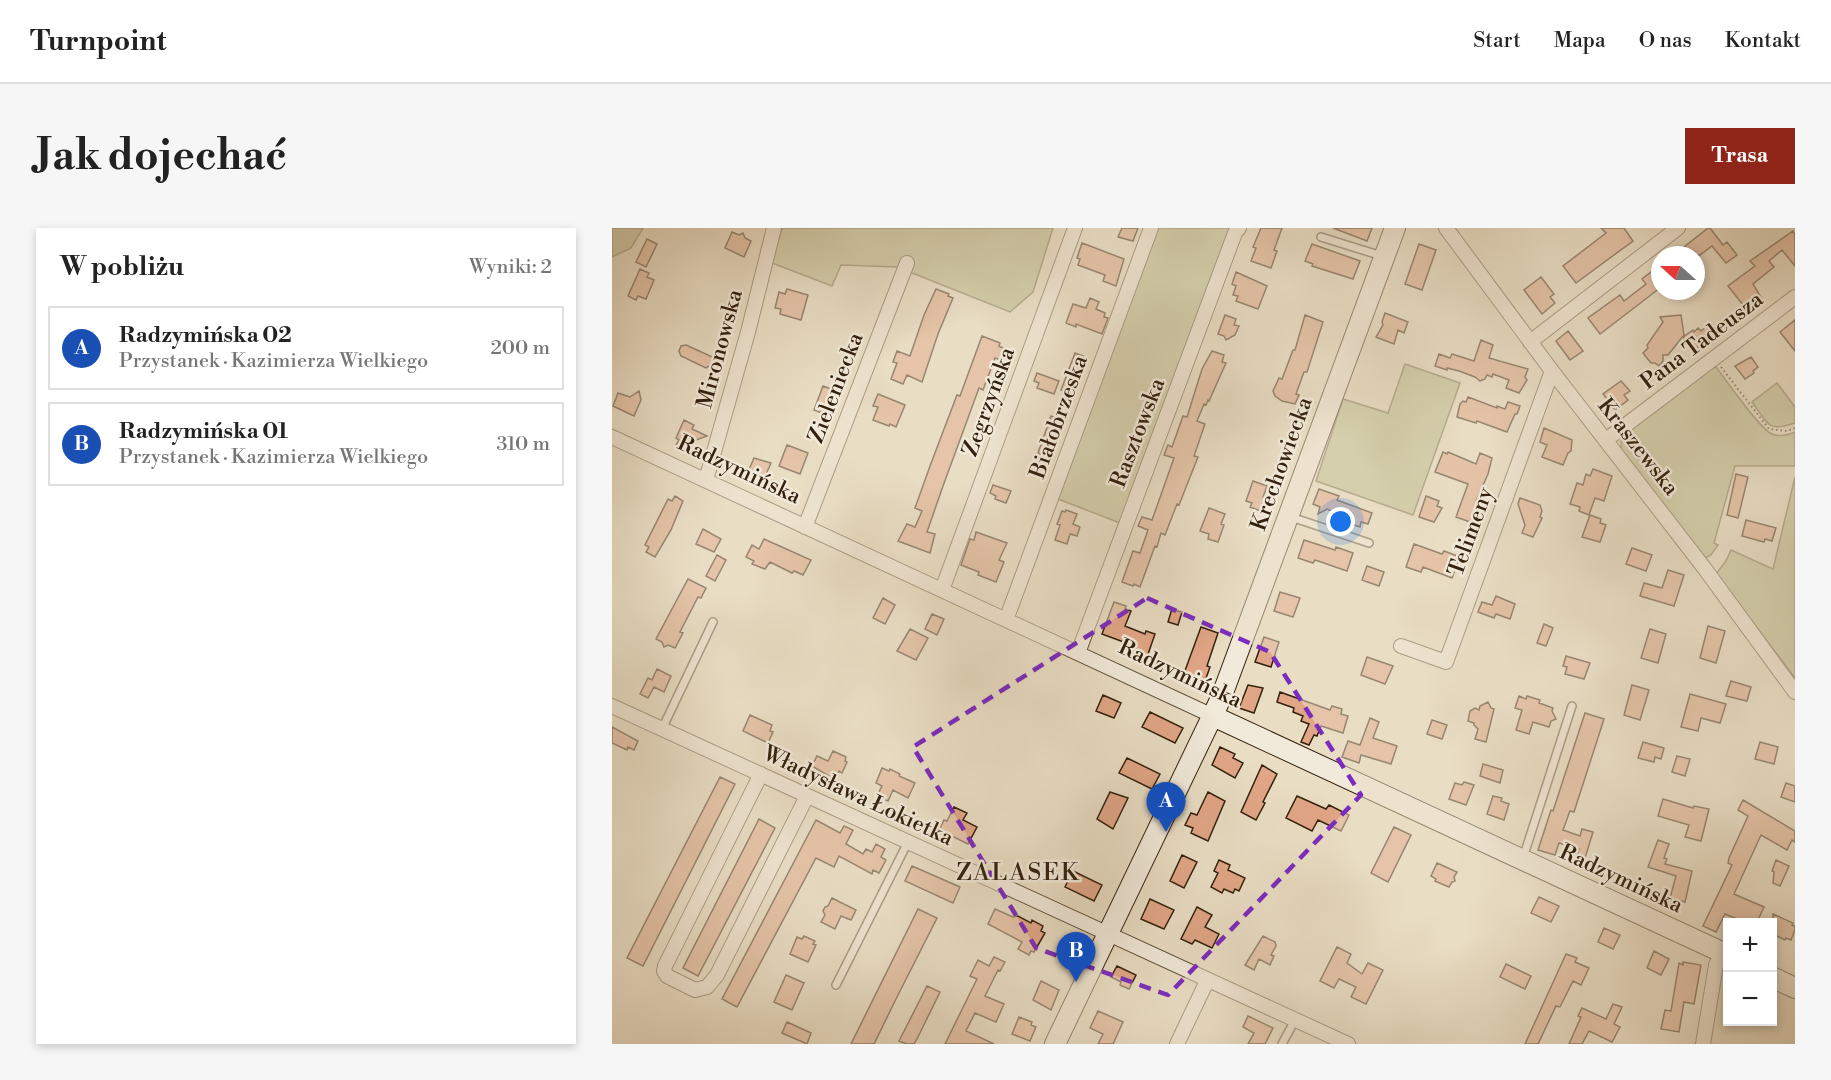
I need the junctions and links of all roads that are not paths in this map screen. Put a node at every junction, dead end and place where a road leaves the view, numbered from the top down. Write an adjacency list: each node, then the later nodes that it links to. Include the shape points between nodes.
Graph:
1 (774, 228): 16 (street, Mironowska)
2 (1075, 228): 20 (street, Zegrzyńska)
3 (1151, 228): 21 (street, Białobrzeska)
4 (1239, 228): 24 (street, Rasztowska)
5 (1395, 228): 9 (street, Krechowiecka)
6 (1446, 228): 12 (street, Kraszewska)
7 (1678, 228): 12 (street)
8 (1321, 237): 9 (lane)
9 (1384, 257): 17 (street, Krechowiecka)
10 (907, 263): 18 (street, Zieleniecka)
11 (1795, 297): 15 (street, Pana Tadeusza)
12 (1530, 342): 13 (street, Kraszewska)
13 (1552, 371): 15 (street, Kraszewska); 23 (street, Telimeny, via 1446,662)
14 (612, 437): 16 (street, Radzymińska)
15 (1606, 440): 25 (street, Kraszewska)
16 (706, 480): 18 (street, Radzymińska)
17 (1288, 516): 19 (lane); 28 (street, Krechowiecka)
18 (805, 527): 20 (street, Radzymińska)
19 (1369, 543)
20 (942, 590): 21 (street, Radzymińska)
21 (1006, 620): 24 (street, Radzymińska)
22 (713, 622): 29 (lane)
23 (1401, 646)
24 (1078, 653): 28 (street, Radzymińska)
25 (1795, 692)
26 (612, 706): 29 (street, Władysława Łokietka)
27 (1572, 706): 33 (lane)
28 (1213, 716): 33 (street, Radzymińska); 34 (street, Krechowiecka)
29 (662, 729): 30 (street, Władysława Łokietka)
30 (761, 774): 31 (street, Władysława Łokietka); 31 (street, via 665,966 667,976 694,990 707,987 717,975)
31 (807, 796): 32 (street, Władysława Łokietka)
32 (908, 842): 34 (street, Władysława Łokietka); 39 (lane)
33 (1522, 860): 35 (street, Radzymińska)
34 (1108, 934): 38 (street, Władysława Łokietka); 43 (street, Krechowiecka)
35 (1723, 953)
36 (1723, 956): 47 (street, via 1716,965)
37 (1777, 979): 40 (street)
38 (1207, 981): 41 (street, Władysława Łokietka); 44 (street)
39 (837, 985)
40 (1795, 988)
41 (1294, 1020): 42 (street, Władysława Łokietka); 45 (lane)
42 (1324, 1039): 46 (street, Władysława Łokietka)
43 (1055, 1044)
44 (1177, 1044)
45 (1282, 1044)
46 (1348, 1044)
47 (1703, 1044)

